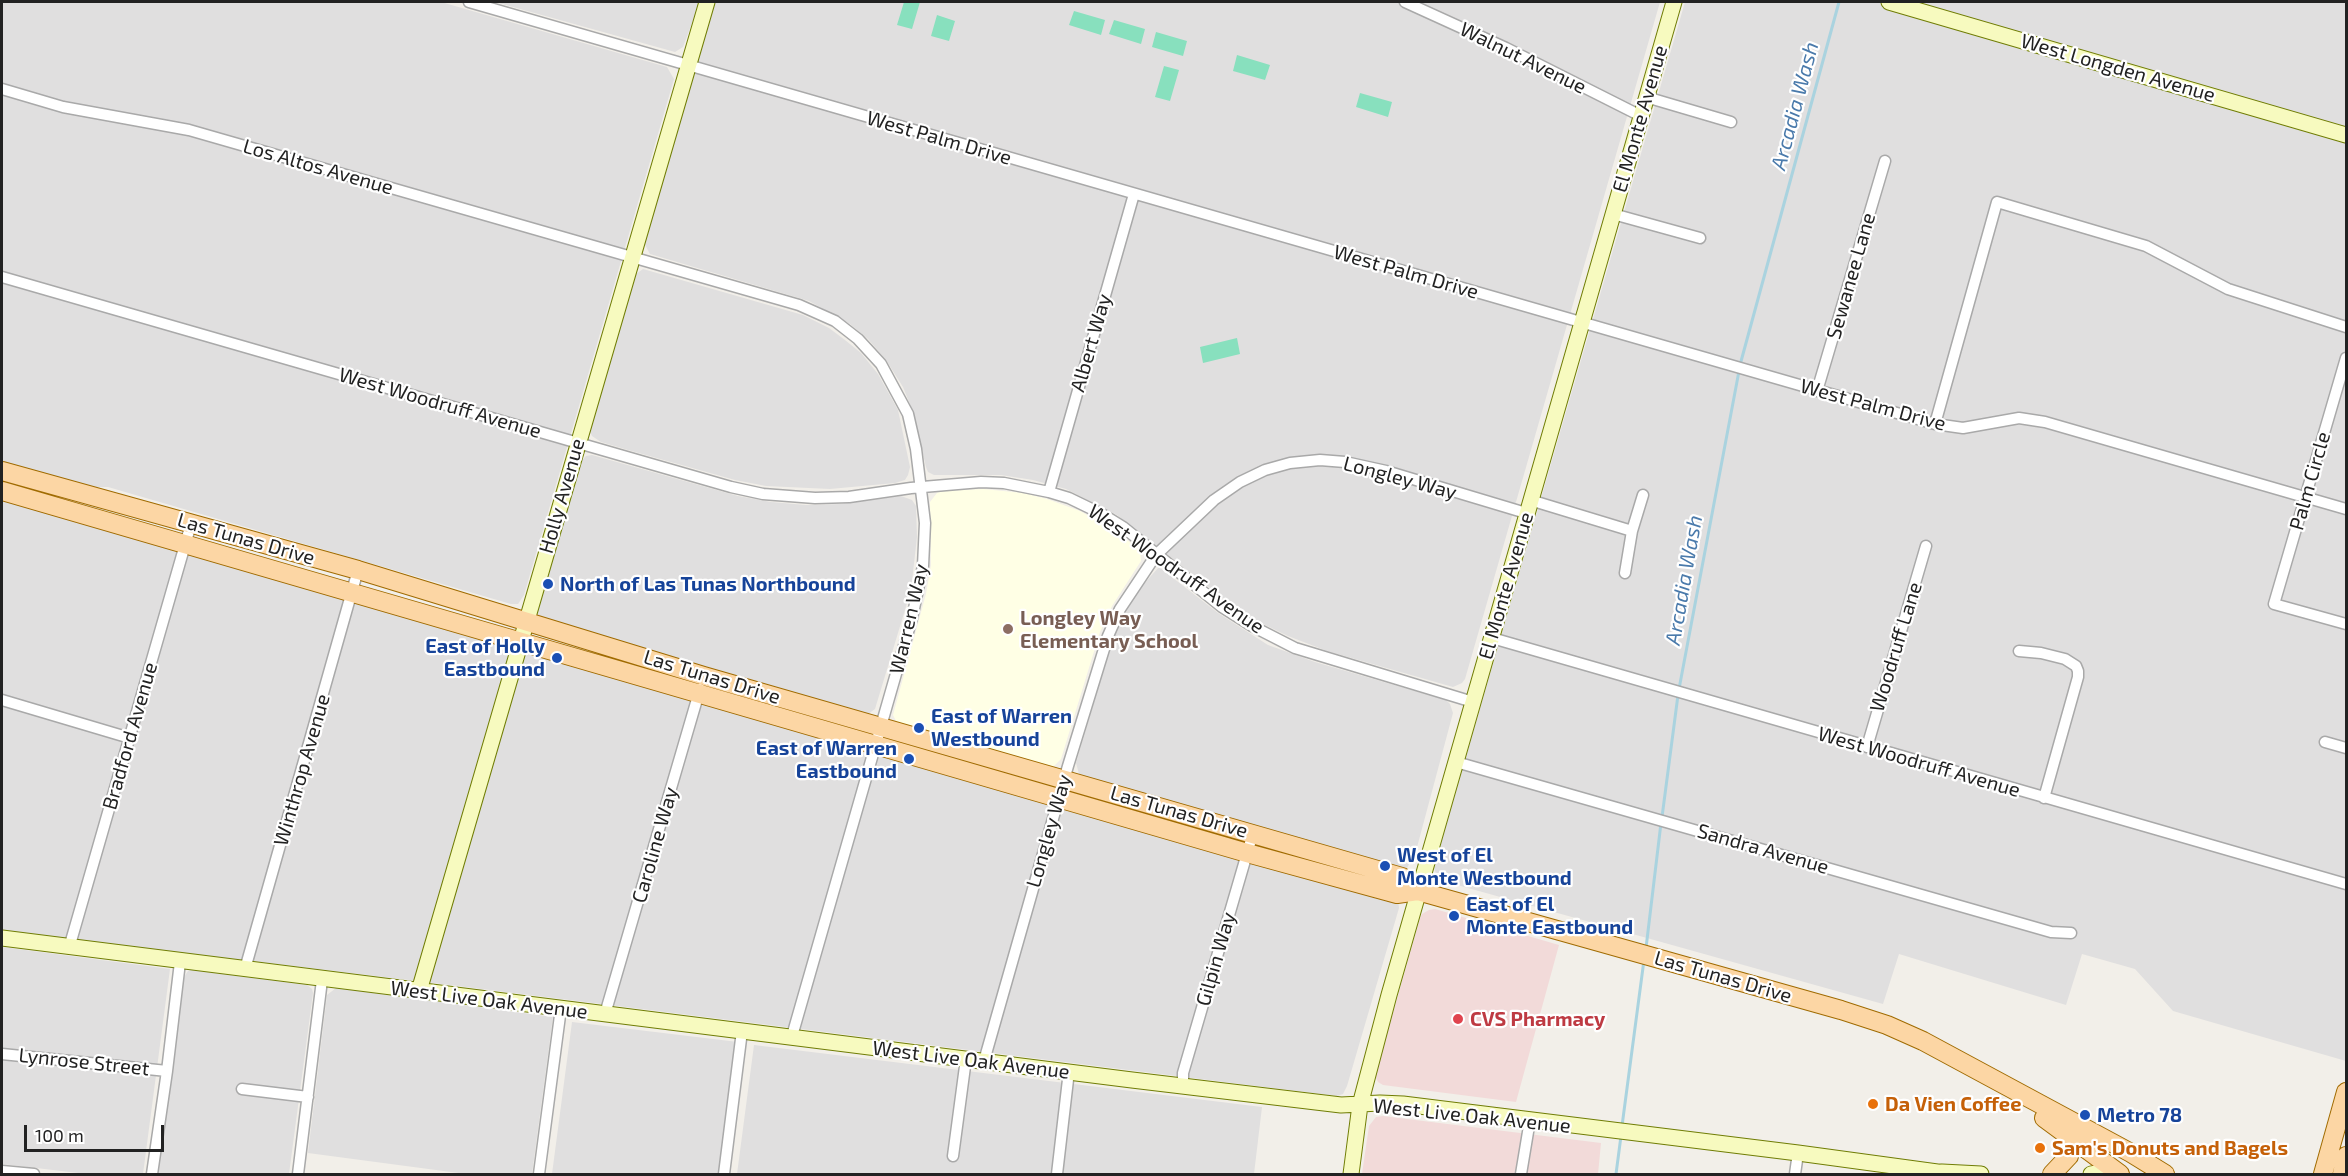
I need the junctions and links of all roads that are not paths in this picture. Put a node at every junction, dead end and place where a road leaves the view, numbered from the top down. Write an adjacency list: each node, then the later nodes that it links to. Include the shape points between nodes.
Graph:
1 (469, 2): 6 (street, West Palm Drive)
2 (707, 2): 6 (street, Holly Avenue)
3 (1405, 2): 9 (street, Walnut Avenue)
4 (1674, 2): 8 (street, El Monte Avenue)
5 (1889, 2): 11 (street, West Longden Avenue)
6 (688, 66): 13 (street, West Palm Drive); 16 (street, Holly Avenue)
7 (2, 89): 16 (street, Los Altos Avenue, via 63,107 189,129)
8 (1646, 98): 9 (street, El Monte Avenue); 10 (street)
9 (1641, 116): 14 (street, El Monte Avenue)
10 (1731, 122)
11 (2346, 135)
12 (1885, 161): 21 (street, Sewanee Lane)
13 (1134, 194): 18 (street, West Palm Drive); 27 (street, Albert Way)
14 (1613, 214): 15 (street); 18 (street, El Monte Avenue)
15 (1700, 238)
16 (631, 258): 23 (street, Holly Avenue); 25 (street, Warren Way, via 799,305 826,316 850,333 881,364 908,414)
17 (2, 277): 23 (street, West Woodruff Avenue)
18 (1581, 323): 21 (street, West Palm Drive); 30 (street, El Monte Avenue)
19 (2346, 327): 22 (street, via 2228,289 2146,246 1997,202)
20 (2346, 358): 29 (street, Palm Circle)
21 (1817, 391): 22 (street, West Palm Drive)
22 (1935, 424): 29 (street, West Palm Drive, via 1963,428 2019,418 2045,422)
23 (578, 443): 25 (street, West Woodruff Avenue, via 698,480 764,494 849,497); 40 (street, Holly Avenue)
24 (2, 471): 32 (main road, Las Tunas Drive)
25 (921, 488): 27 (street, West Woodruff Avenue, via 981,482); 49 (street, Warren Way, via 925,522 923,566)
26 (2, 491): 34 (main road, Las Tunas Drive)
27 (1049, 492): 36 (street, West Woodruff Avenue, via 1102,514)
28 (1643, 495): 33 (street)
29 (2305, 497): 31 (street, West Palm Drive); 41 (street, Palm Circle, via 2274,604)
30 (1528, 507): 33 (street, Longley Way); 36 (street, Longley Way, via 1344,462 1290,463 1239,482); 42 (street, El Monte Avenue)
31 (2346, 509)
32 (191, 524): 34 (street, Bradford Avenue); 37 (main road, Las Tunas Drive)
33 (1632, 531): 38 (street)
34 (186, 544): 39 (main road, Las Tunas Drive); 50 (street, Bradford Avenue)
35 (1926, 546): 52 (street, Woodruff Lane)
36 (1156, 555): 48 (street, West Woodruff Avenue, via 1222,607 1295,648); 55 (street, Longley Way, via 1120,609 1108,636)
37 (358, 570): 39 (street, Winthrop Avenue); 40 (main road, Las Tunas Drive)
38 (1625, 573)
39 (352, 591): 43 (main road, Las Tunas Drive); 65 (street, Winthrop Avenue)
40 (526, 620): 43 (street, Holly Avenue); 45 (main road, Las Tunas Drive)
41 (2346, 624)
42 (1492, 638): 48 (street, El Monte Avenue); 52 (street, West Woodruff Avenue)
43 (520, 642): 46 (main road, Las Tunas Drive); 67 (street, Holly Avenue)
44 (2019, 651): 56 (street, via 2065,659 2078,671)
45 (704, 675): 46 (street, Caroline Way); 49 (main road, Las Tunas Drive)
46 (699, 694): 49 (main road, Las Tunas Drive); 69 (street, Caroline Way)
47 (2, 700): 50 (street)
48 (1473, 702): 54 (street, El Monte Avenue)
49 (879, 736): 55 (main road, Las Tunas Drive); 71 (street, Warren Way)
50 (130, 738): 63 (street, Bradford Avenue)
51 (2325, 742): 53 (street)
52 (1867, 747): 56 (street, West Woodruff Avenue)
53 (2346, 748)
54 (1456, 762): 60 (street, El Monte Avenue); 61 (street, Sandra Avenue, via 2051,932)
55 (1061, 788): 57 (main road, Las Tunas Drive); 58 (main road, Las Tunas Drive); 74 (street, Longley Way)
56 (2044, 798): 59 (street, West Woodruff Avenue)
57 (1253, 833): 58 (street, Gilpin Way); 60 (main road, Las Tunas Drive, via 1405,878)
58 (1247, 853): 60 (main road, Las Tunas Drive, via 1397,894); 78 (street, Gilpin Way)
59 (2346, 884)
60 (1418, 891): 77 (main road, Las Tunas Drive, via 1887,1025); 82 (street, El Monte Avenue)
61 (2071, 933)
62 (2, 938): 63 (street, West Live Oak Avenue)
63 (69, 948): 64 (street, West Live Oak Avenue)
64 (180, 962): 65 (street, West Live Oak Avenue); 75 (street)
65 (245, 969): 66 (street, West Live Oak Avenue)
66 (322, 980): 67 (street, West Live Oak Avenue); 81 (street)
67 (419, 991): 68 (street, West Live Oak Avenue)
68 (561, 1008): 69 (street, West Live Oak Avenue); 95 (street)
69 (605, 1014): 70 (street, West Live Oak Avenue)
70 (742, 1031): 71 (street, West Live Oak Avenue); 96 (street)
71 (792, 1036): 73 (street, West Live Oak Avenue)
72 (2, 1054): 75 (street, Lynrose Street)
73 (966, 1059): 74 (street, West Live Oak Avenue); 87 (street)
74 (984, 1061): 76 (street, West Live Oak Avenue)
75 (167, 1071): 93 (street)
76 (1069, 1071): 78 (street, West Live Oak Avenue); 97 (street)
77 (1984, 1076): 84 (main road, Las Tunas Drive); 86 (main road, Las Tunas Drive)
78 (1183, 1086): 82 (street, West Live Oak Avenue)
79 (242, 1089): 81 (street)
80 (2346, 1092): 106 (main road)
81 (308, 1097): 94 (street)
82 (1360, 1105): 83 (street, West Live Oak Avenue, via 1403,1104); 98 (street, El Monte Avenue)
83 (1530, 1120): 85 (street, West Live Oak Avenue); 99 (street)
84 (2072, 1138): 91 (main road, Las Tunas Drive); 102 (main road, via 2069,1156)
85 (1798, 1153): 90 (street, West Live Oak Avenue); 100 (street)
86 (2131, 1153): 91 (street); 105 (main road, Las Tunas Drive)
87 (953, 1156)
88 (2346, 1156): 107 (main road)
89 (2, 1170): 92 (street)
90 (1946, 1173): 101 (street, West Live Oak Avenue)
91 (2114, 1173): 103 (street); 104 (main road, via 2128,1167)
92 (34, 1174)
93 (152, 1174)
94 (298, 1174)
95 (539, 1174)
96 (724, 1174)
97 (1057, 1174)
98 (1351, 1174)
99 (1521, 1174)
100 (1795, 1174)
101 (1981, 1174)
102 (2052, 1174)
103 (2091, 1174)
104 (2145, 1174)
105 (2165, 1174)
106 (2323, 1174)
107 (2342, 1174)

